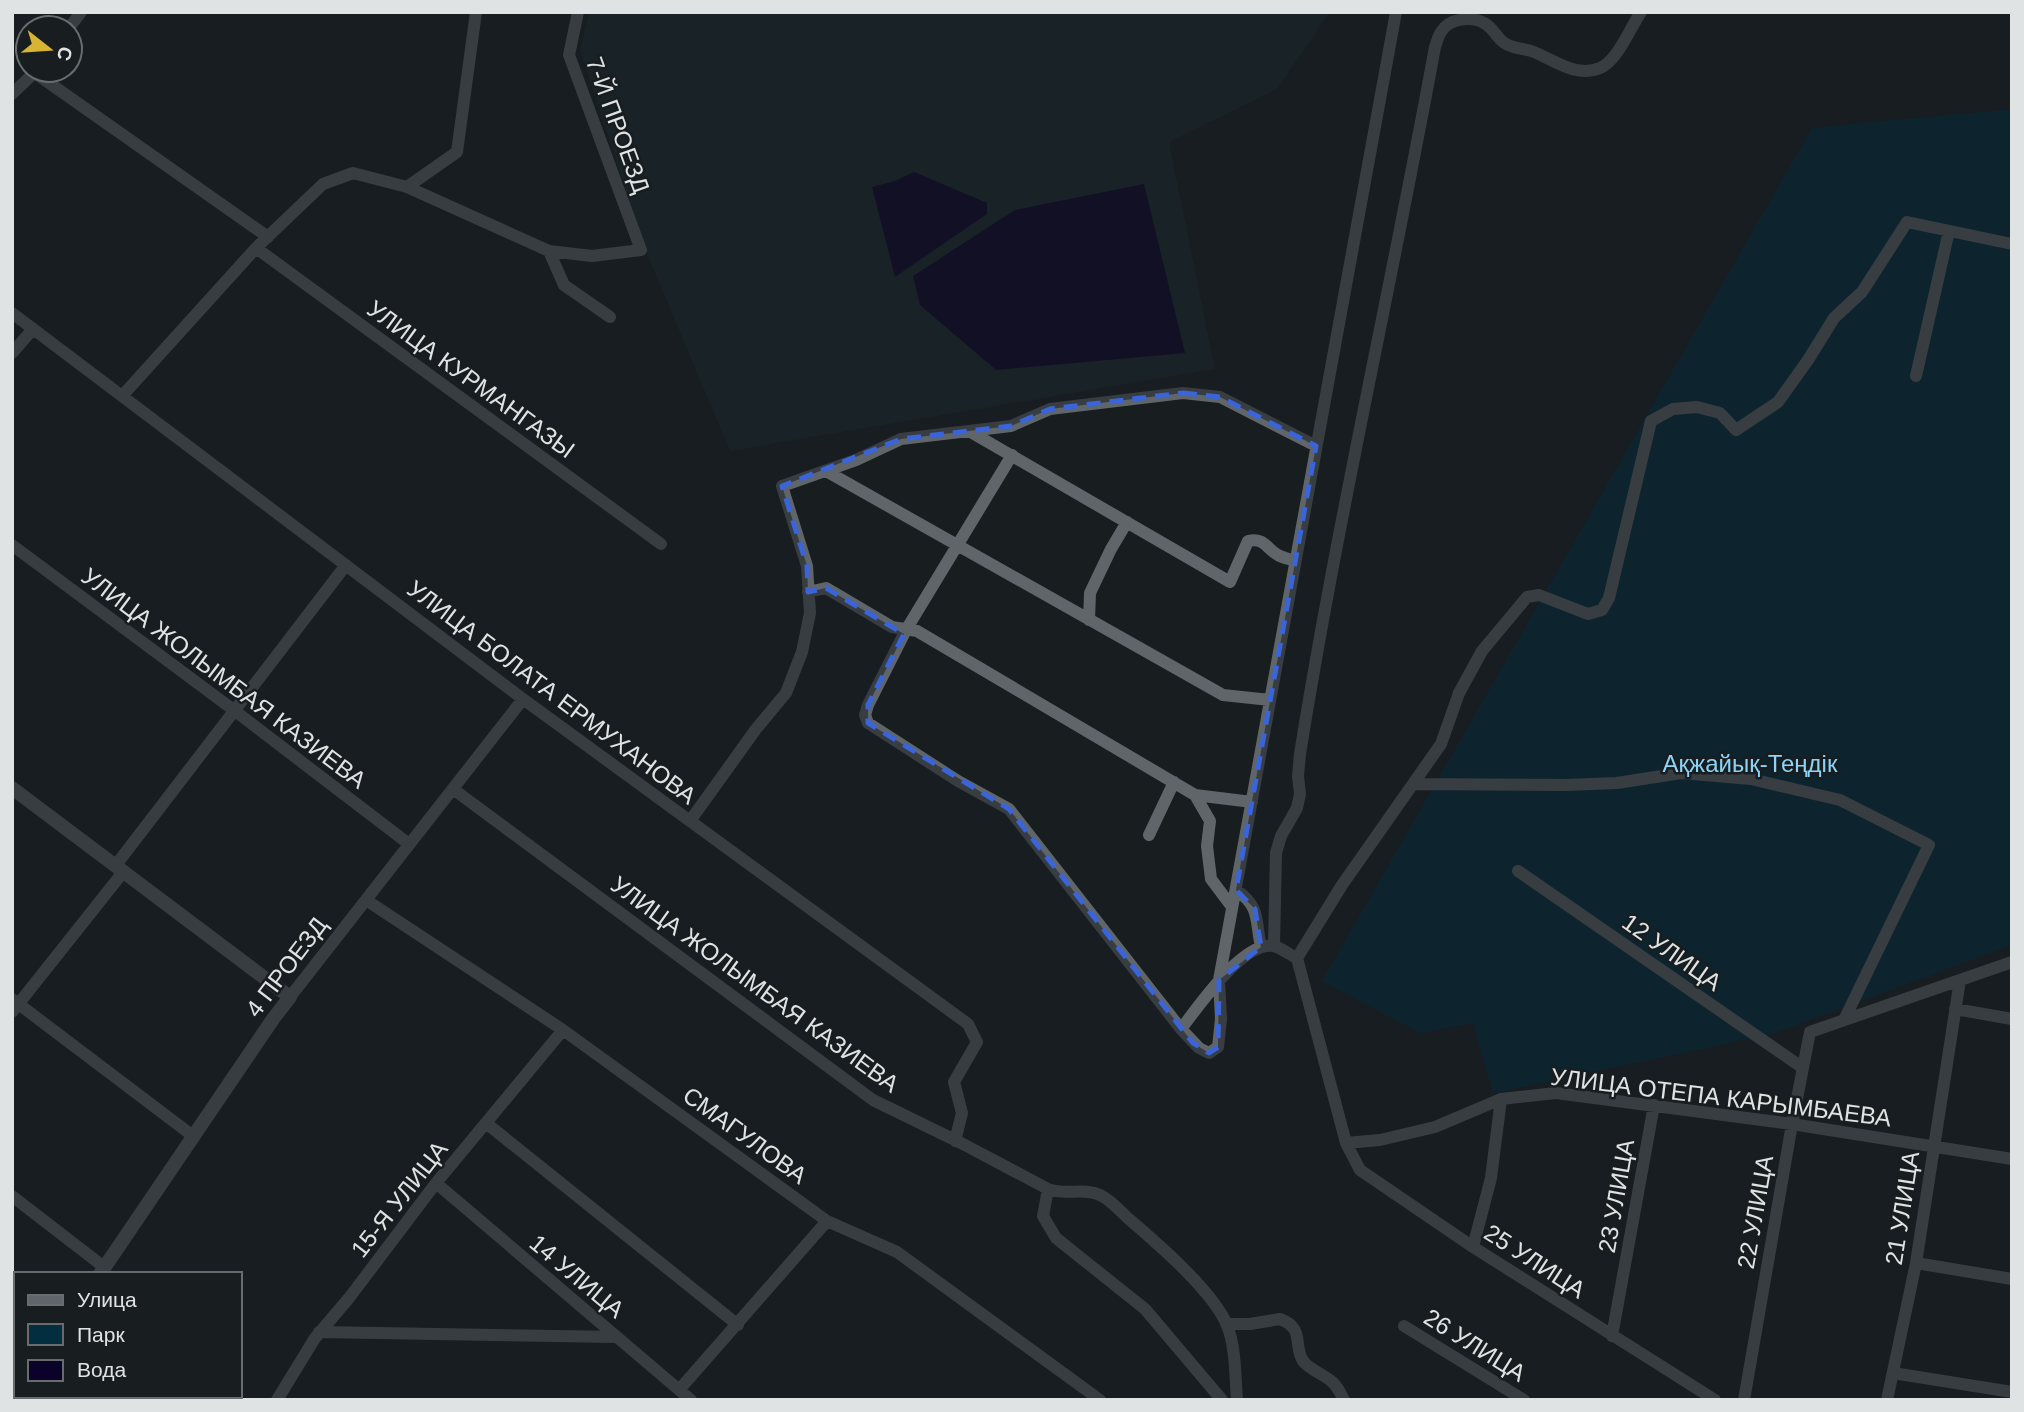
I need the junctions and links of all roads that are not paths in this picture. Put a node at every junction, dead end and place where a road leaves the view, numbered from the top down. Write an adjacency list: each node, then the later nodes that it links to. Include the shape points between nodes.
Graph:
1 (476, 12): 6 (street, via 457,152)
2 (578, 12): 11 (street, 7-Й ПРОЕЗД, via 569,55 641,250 592,256)
3 (1396, 12): 19 (street)
4 (1640, 12): 48 (street, via 1614,56 1600,68 1563,67 1504,43 1484,23 1471,18 1457,20 1442,30 1435,47 1328,586 1300,754 1300,794 1276,853)
5 (54, 84): 8 (street)
6 (407, 187): 8 (street, via 353,173 323,184); 11 (street)
7 (1949, 231): 9 (street); 16 (street); 35 (street, via 1907,222 1778,402 1736,430 1720,413 1697,407 1673,409 1651,421 1609,598 1602,610 1588,614 1539,595 1527,597 1482,651 1459,693 1441,744)
8 (268, 237): 10 (street)
9 (2012, 244)
10 (256, 248): 17 (street); 23 (street, УЛИЦА КУРМАНГАЗЫ)
11 (550, 251): 13 (street, via 565,285)
12 (12, 313): 14 (street, УЛИЦА БОЛАТА ЕРМУХАНОВА)
13 (610, 317)
14 (33, 329): 15 (street); 17 (street, УЛИЦА БОЛАТА ЕРМУХАНОВА)
15 (12, 353)
16 (1916, 376)
17 (122, 396): 27 (street, УЛИЦА БОЛАТА ЕРМУХАНОВА)
18 (969, 431): 19 (street, via 1011,426 1049,409 1183,393 1220,397); 20 (street); 21 (street, via 901,439)
19 (1317, 446): 26 (street)
20 (1012, 455): 22 (street); 25 (street)
21 (826, 471): 25 (street); 28 (street, via 782,486 807,566)
22 (1127, 522): 26 (street, via 1230,582 1248,541 1255,539); 29 (street, via 1090,593)
23 (661, 544)
24 (12, 545): 33 (street, УЛИЦА ЖОЛЫМБАЯ КАЗИЕВА)
25 (957, 546): 29 (street); 30 (street)
26 (1295, 561): 32 (street)
27 (346, 565): 31 (street, УЛИЦА БОЛАТА ЕРМУХАНОВА); 33 (street)
28 (808, 592): 30 (street, via 826,588 892,627); 40 (street, via 810,613 802,652 786,694)
29 (1089, 620): 32 (street, via 1223,695)
30 (906, 630): 34 (street, via 917,631); 58 (street, via 868,705 868,723 1009,809)
31 (523, 699): 37 (street, 4 ПРОЕЗД); 40 (street, УЛИЦА БОЛАТА ЕРМУХАНОВА)
32 (1270, 700): 39 (street)
33 (235, 711): 42 (street, УЛИЦА ЖОЛЫМБАЯ КАЗИЕВА); 43 (street)
34 (1174, 782): 38 (street); 41 (street)
35 (1413, 784): 49 (street); 57 (street, via 1617,783 1681,773 1751,779 1840,800 1928,845)
36 (12, 788): 43 (street)
37 (453, 789): 42 (street, 4 ПРОЕЗД); 66 (street, УЛИЦА ЖОЛЫМБАЯ КАЗИЕВА, via 873,1100)
38 (1195, 795): 39 (street); 47 (street, via 1210,821 1211,879)
39 (1252, 802): 45 (street)
40 (690, 821): 66 (street, УЛИЦА БОЛАТА ЕРМУХАНОВА, via 968,1024 977,1042 954,1082 962,1112)
41 (1149, 835)
42 (409, 844): 46 (street, 4 ПРОЕЗД)
43 (120, 868): 53 (street); 54 (street)
44 (1518, 871): 60 (street, 12 УЛИЦА)
45 (1236, 890): 47 (street); 48 (street, via 1255,909)
46 (366, 900): 53 (street, 4 ПРОЕЗД); 59 (street, СМАГУЛОВА)
47 (1232, 907): 51 (street)
48 (1267, 946): 49 (street); 51 (street, via 1236,963)
49 (1297, 958): 67 (street, 25 УЛИЦА)
50 (2012, 962): 52 (street)
51 (1219, 980): 58 (street); 58 (street, via 1218,1047 1209,1053)
52 (1960, 980): 55 (street, 21 УЛИЦА); 57 (street)
53 (290, 997): 65 (street, 4 ПРОЕЗД)
54 (15, 1005): 65 (street)
55 (1955, 1010): 56 (street); 68 (street, 21 УЛИЦА)
56 (2012, 1019)
57 (1844, 1020): 60 (street, 22 УЛИЦА, via 1810,1032)
58 (1181, 1029)
59 (563, 1030): 63 (street, 15-Я УЛИЦА); 73 (street, СМАГУЛОВА)
60 (1803, 1068): 64 (street, 22 УЛИЦА)
61 (1501, 1099): 62 (street, УЛИЦА ОТЕПА КАРЫМБАЕВА, via 1556,1093); 67 (street, УЛИЦА ОТЕПА КАРЫМБАЕВА, via 1435,1127); 74 (street, via 1491,1178)
62 (1654, 1105): 64 (street, УЛИЦА ОТЕПА КАРЫМБАЕВА); 82 (street, 23 УЛИЦА)
63 (486, 1123): 70 (street, 15-Я УЛИЦА); 79 (street)
64 (1792, 1124): 68 (street, УЛИЦА ОТЕПА КАРЫМБАЕВА); 95 (street, 22 УЛИЦА)
65 (193, 1136): 76 (street, 4 ПРОЕЗД)
66 (956, 1141): 71 (street, УЛИЦА ЖОЛЫМБАЯ КАЗИЕВА)
67 (1346, 1143): 74 (street, 25 УЛИЦА, via 1360,1170)
68 (1934, 1147): 69 (street, УЛИЦА ОТЕПА КАРЫМБАЕВА); 75 (street, 21 УЛИЦА)
69 (2012, 1160)
70 (436, 1184): 81 (street, 15-Я УЛИЦА); 83 (street, 14 УЛИЦА)
71 (1048, 1189): 78 (street, УЛИЦА ЖОЛЫМБАЯ КАЗИЕВА, via 1102,1196 1164,1250 1216,1305); 90 (street, via 1043,1216 1056,1238 1145,1310)
72 (12, 1196): 76 (street)
73 (828, 1220): 79 (street); 89 (street, СМАГУЛОВА, via 897,1252)
74 (1473, 1247): 82 (street, 25 УЛИЦА)
75 (1916, 1263): 77 (street); 84 (street, 21 УЛИЦА)
76 (102, 1270)
77 (2012, 1279)
78 (1226, 1324): 91 (street, УЛИЦА ЖОЛЫМБАЯ КАЗИЕВА); 92 (street, via 1284,1321 1297,1333 1306,1364 1338,1387)
79 (738, 1325): 85 (street)
80 (1404, 1326): 93 (street, 26 УЛИЦА)
81 (319, 1332): 83 (street); 87 (street, 15-Я УЛИЦА)
82 (1612, 1336): 94 (street, 25 УЛИЦА)
83 (617, 1337): 85 (street, 14 УЛИЦА)
84 (1893, 1373): 86 (street); 96 (street, 21 УЛИЦА)
85 (679, 1390): 88 (street, 14 УЛИЦА)
86 (2012, 1392)
87 (277, 1400)
88 (691, 1400)
89 (1100, 1400)
90 (1222, 1400)
91 (1237, 1400)
92 (1344, 1400)
93 (1524, 1400)
94 (1715, 1400)
95 (1744, 1400)
96 (1887, 1400)

